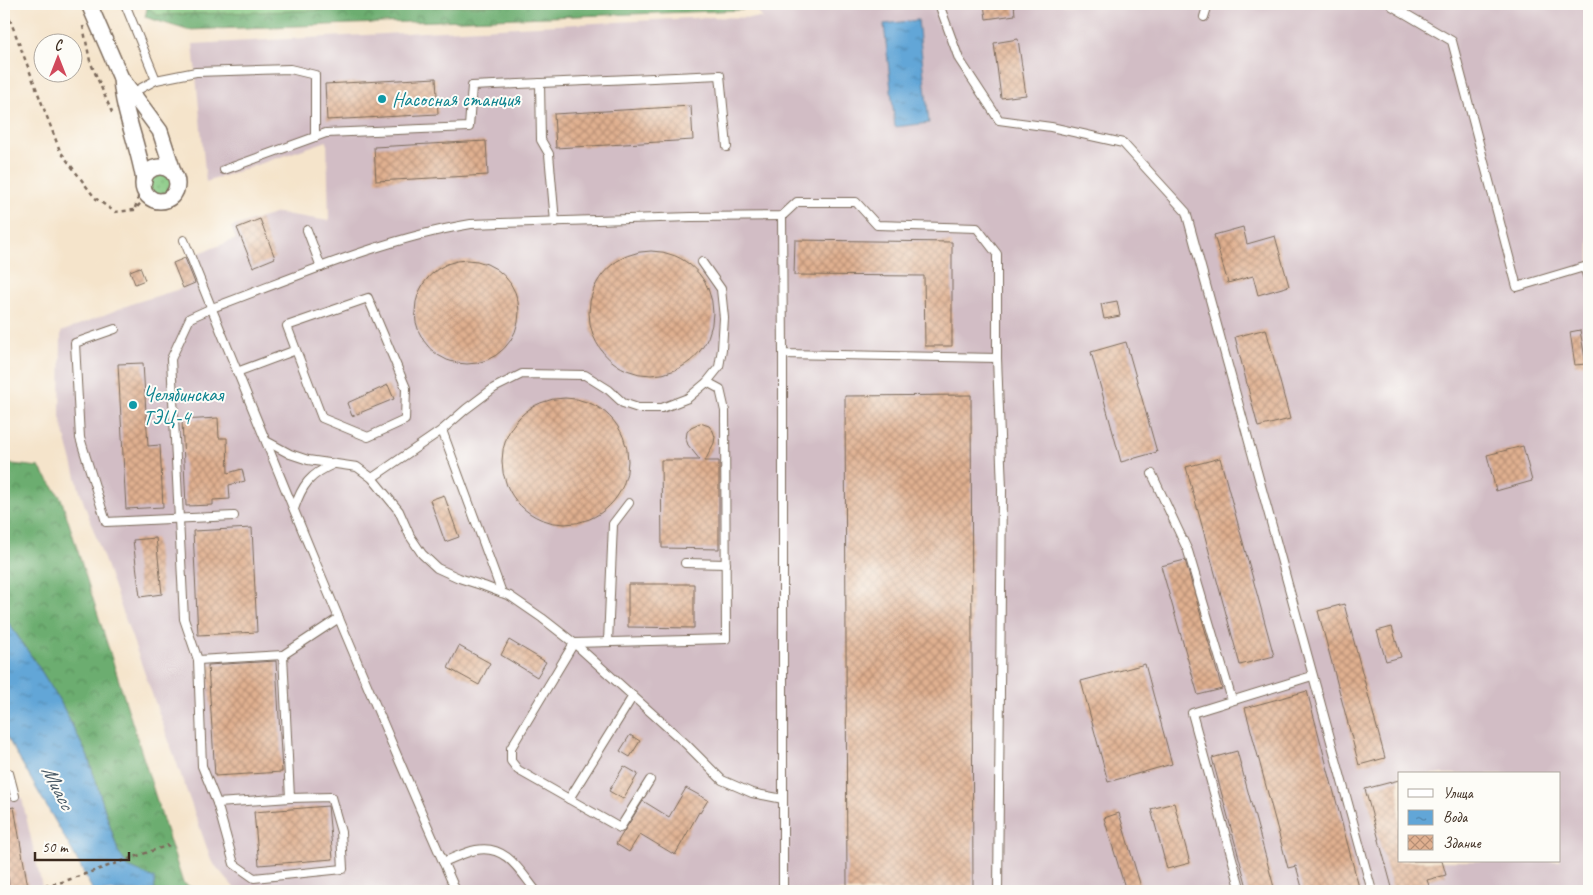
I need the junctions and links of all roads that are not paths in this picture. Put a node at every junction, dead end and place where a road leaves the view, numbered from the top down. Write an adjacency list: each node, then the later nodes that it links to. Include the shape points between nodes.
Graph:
1 (89, 4): 7 (street)
2 (125, 4): 8 (lane)
3 (939, 4): 47 (lane, via 958,59 999,120 1051,127 1123,143 1186,212)
4 (1208, 4): 6 (lane)
5 (1392, 4): 22 (lane, via 1452,41 1517,287 1584,267)
6 (1204, 17)
7 (121, 78): 10 (street); 15 (street, via 122,96 141,164)
8 (156, 80): 10 (lane); 11 (lane, via 196,72 290,69 315,75)
9 (540, 83): 11 (lane, via 472,86 469,127 326,133); 12 (lane, via 720,75); 17 (lane, via 541,140 549,154)
10 (132, 93): 14 (street, via 160,131)
11 (315, 137): 13 (lane)
12 (727, 147)
13 (224, 170)
14 (174, 174): 15 (street, via 166,168 157,168 148,172); 15 (street, via 176,190 165,200 148,196)
15 (141, 182)
16 (782, 216): 17 (lane); 26 (lane); 27 (lane, via 797,202 856,202 877,225 977,228 997,254)
17 (555, 222): 21 (lane, via 470,224 444,229 377,247)
18 (307, 230): 21 (lane)
19 (184, 240): 23 (lane)
20 (702, 262): 29 (lane, via 722,289 724,318 719,367)
21 (321, 267): 23 (lane)
22 (1589, 281)
23 (212, 308): 28 (lane); 38 (lane, via 190,318 171,359)
24 (115, 329): 38 (lane, via 76,343 80,438 106,522)
25 (296, 350): 25 (lane, via 322,418 368,436 405,420 406,388 368,298 287,326); 28 (lane)
26 (783, 354): 27 (lane); 55 (lane)
27 (997, 358): 61 (lane, via 1002,489)
28 (237, 372): 31 (lane)
29 (706, 382): 30 (lane, via 688,398 662,408 638,408 623,403 585,375 522,374 494,388); 40 (lane, via 720,389 725,411)
30 (442, 430): 34 (lane); 41 (lane)
31 (266, 441): 32 (lane, via 308,460); 36 (lane)
32 (336, 464): 34 (lane, via 357,467); 36 (lane, via 321,469 309,479)
33 (1152, 474): 49 (lane, via 1188,551)
34 (372, 478): 41 (lane, via 399,511 422,554 437,568)
35 (629, 503): 43 (lane, via 613,524)
36 (294, 509): 42 (lane)
37 (234, 516): 38 (lane)
38 (179, 520): 46 (lane, via 184,619)
39 (685, 563): 40 (lane)
40 (726, 564): 43 (lane, via 726,639)
41 (502, 593): 44 (lane, via 542,618)
42 (340, 618): 45 (lane); 57 (lane)
43 (608, 642): 44 (lane)
44 (574, 644): 48 (lane); 54 (lane, via 512,748 511,761 518,770)
45 (283, 654): 46 (lane); 53 (lane)
46 (198, 660): 56 (lane, via 202,766)
47 (1312, 676): 49 (lane); 63 (lane)
48 (633, 696): 54 (lane); 55 (lane, via 722,780 752,793)
49 (1232, 700): 62 (lane, via 1192,713)
50 (4, 775): 52 (lane, via 9,773)
51 (650, 780): 54 (lane, via 620,828)
52 (15, 796)
53 (290, 798): 56 (lane); 56 (lane, via 331,797 341,832 343,869 254,878 234,864)
54 (569, 799)
55 (783, 799): 60 (lane)
56 (217, 803)
57 (443, 862): 58 (lane); 59 (lane, via 476,850 497,850 513,862)
58 (456, 891)
59 (536, 891)
60 (783, 891)
61 (998, 891)
62 (1241, 891)
63 (1372, 891)

